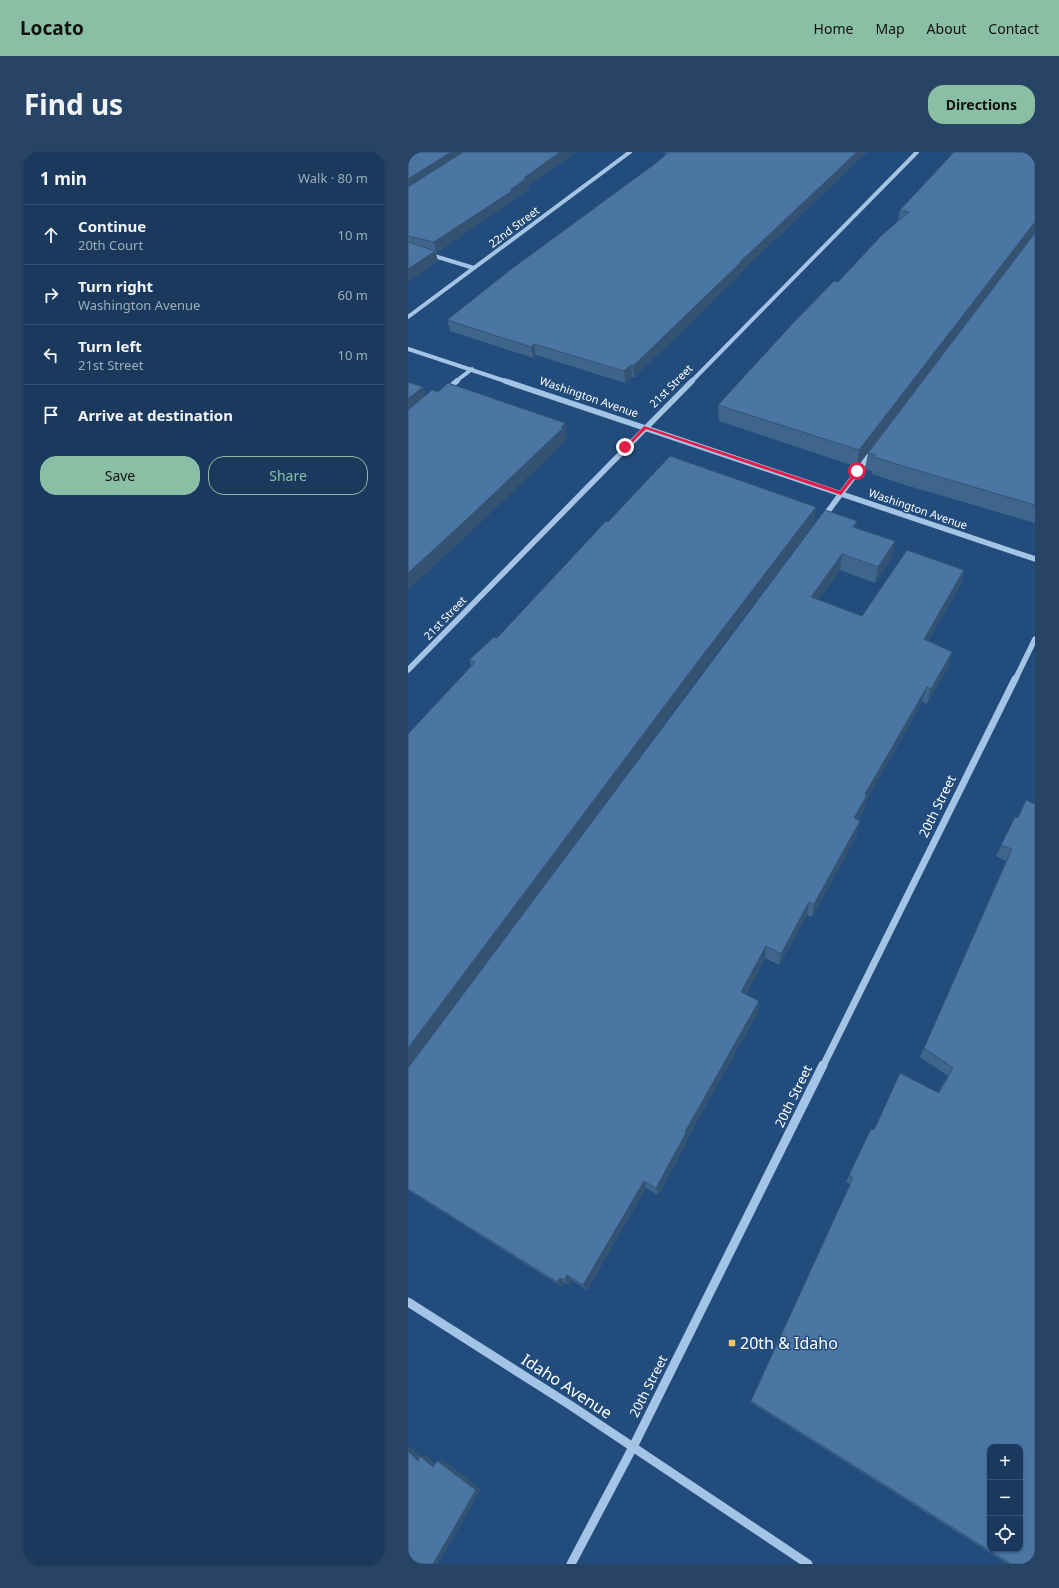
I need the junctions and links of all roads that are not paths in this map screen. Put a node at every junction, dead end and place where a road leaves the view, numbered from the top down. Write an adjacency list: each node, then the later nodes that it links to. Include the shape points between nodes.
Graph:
1 (630, 152): 4 (street, 22nd Street)
2 (917, 152): 9 (street, 21st Street)
3 (421, 252): 4 (street)
4 (474, 268): 5 (street, 22nd Street)
5 (408, 317)
6 (408, 348): 7 (street, Washington Avenue)
7 (472, 369): 8 (street); 9 (street, Washington Avenue)
8 (441, 394)
9 (645, 427): 11 (street, Washington Avenue); 15 (street, 21st Street)
10 (876, 446): 11 (street)
11 (841, 493): 12 (street); 13 (street, Washington Avenue)
12 (818, 524)
13 (1035, 559)
14 (1035, 639): 17 (street, 20th Street)
15 (408, 670)
16 (408, 1302): 17 (street, Idaho Avenue)
17 (633, 1447): 18 (street, 20th Street); 19 (street, Idaho Avenue)
18 (571, 1564)
19 (808, 1564)

